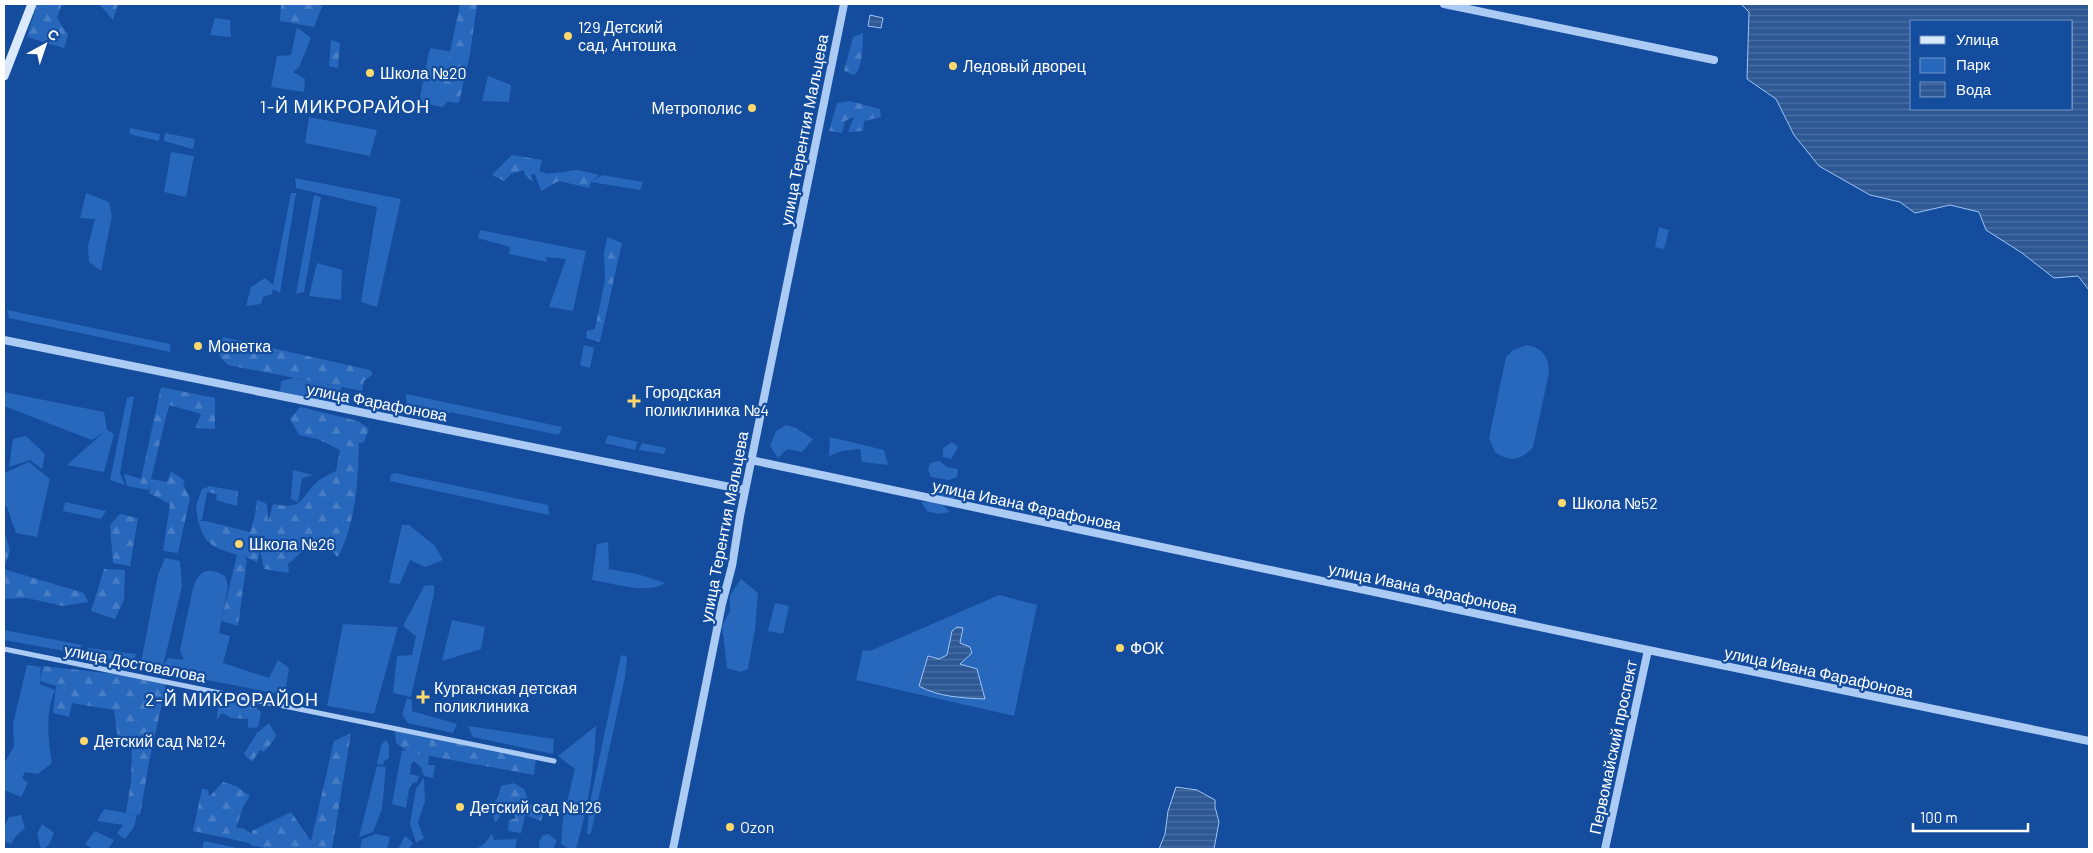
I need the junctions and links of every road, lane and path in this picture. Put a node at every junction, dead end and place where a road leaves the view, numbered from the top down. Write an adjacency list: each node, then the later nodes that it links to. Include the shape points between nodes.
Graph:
1 (32, 4): 5 (main road)
2 (844, 4): 7 (street, улица Терентия Мальцева)
3 (1444, 4): 4 (street)
4 (1714, 60)
5 (4, 76)
6 (4, 340): 8 (street, улица Фарафонова)
7 (751, 460): 8 (street, улица Терентия Мальцева); 10 (street, улица Ивана Фарафонова)
8 (745, 490): 13 (street, улица Терентия Мальцева)
9 (4, 649): 12 (street, улица Достовалова)
10 (1648, 650): 11 (street, улица Ивана Фарафонова); 14 (street, Первомайский проспект)
11 (2089, 741)
12 (554, 761)
13 (672, 849)
14 (1605, 849)

